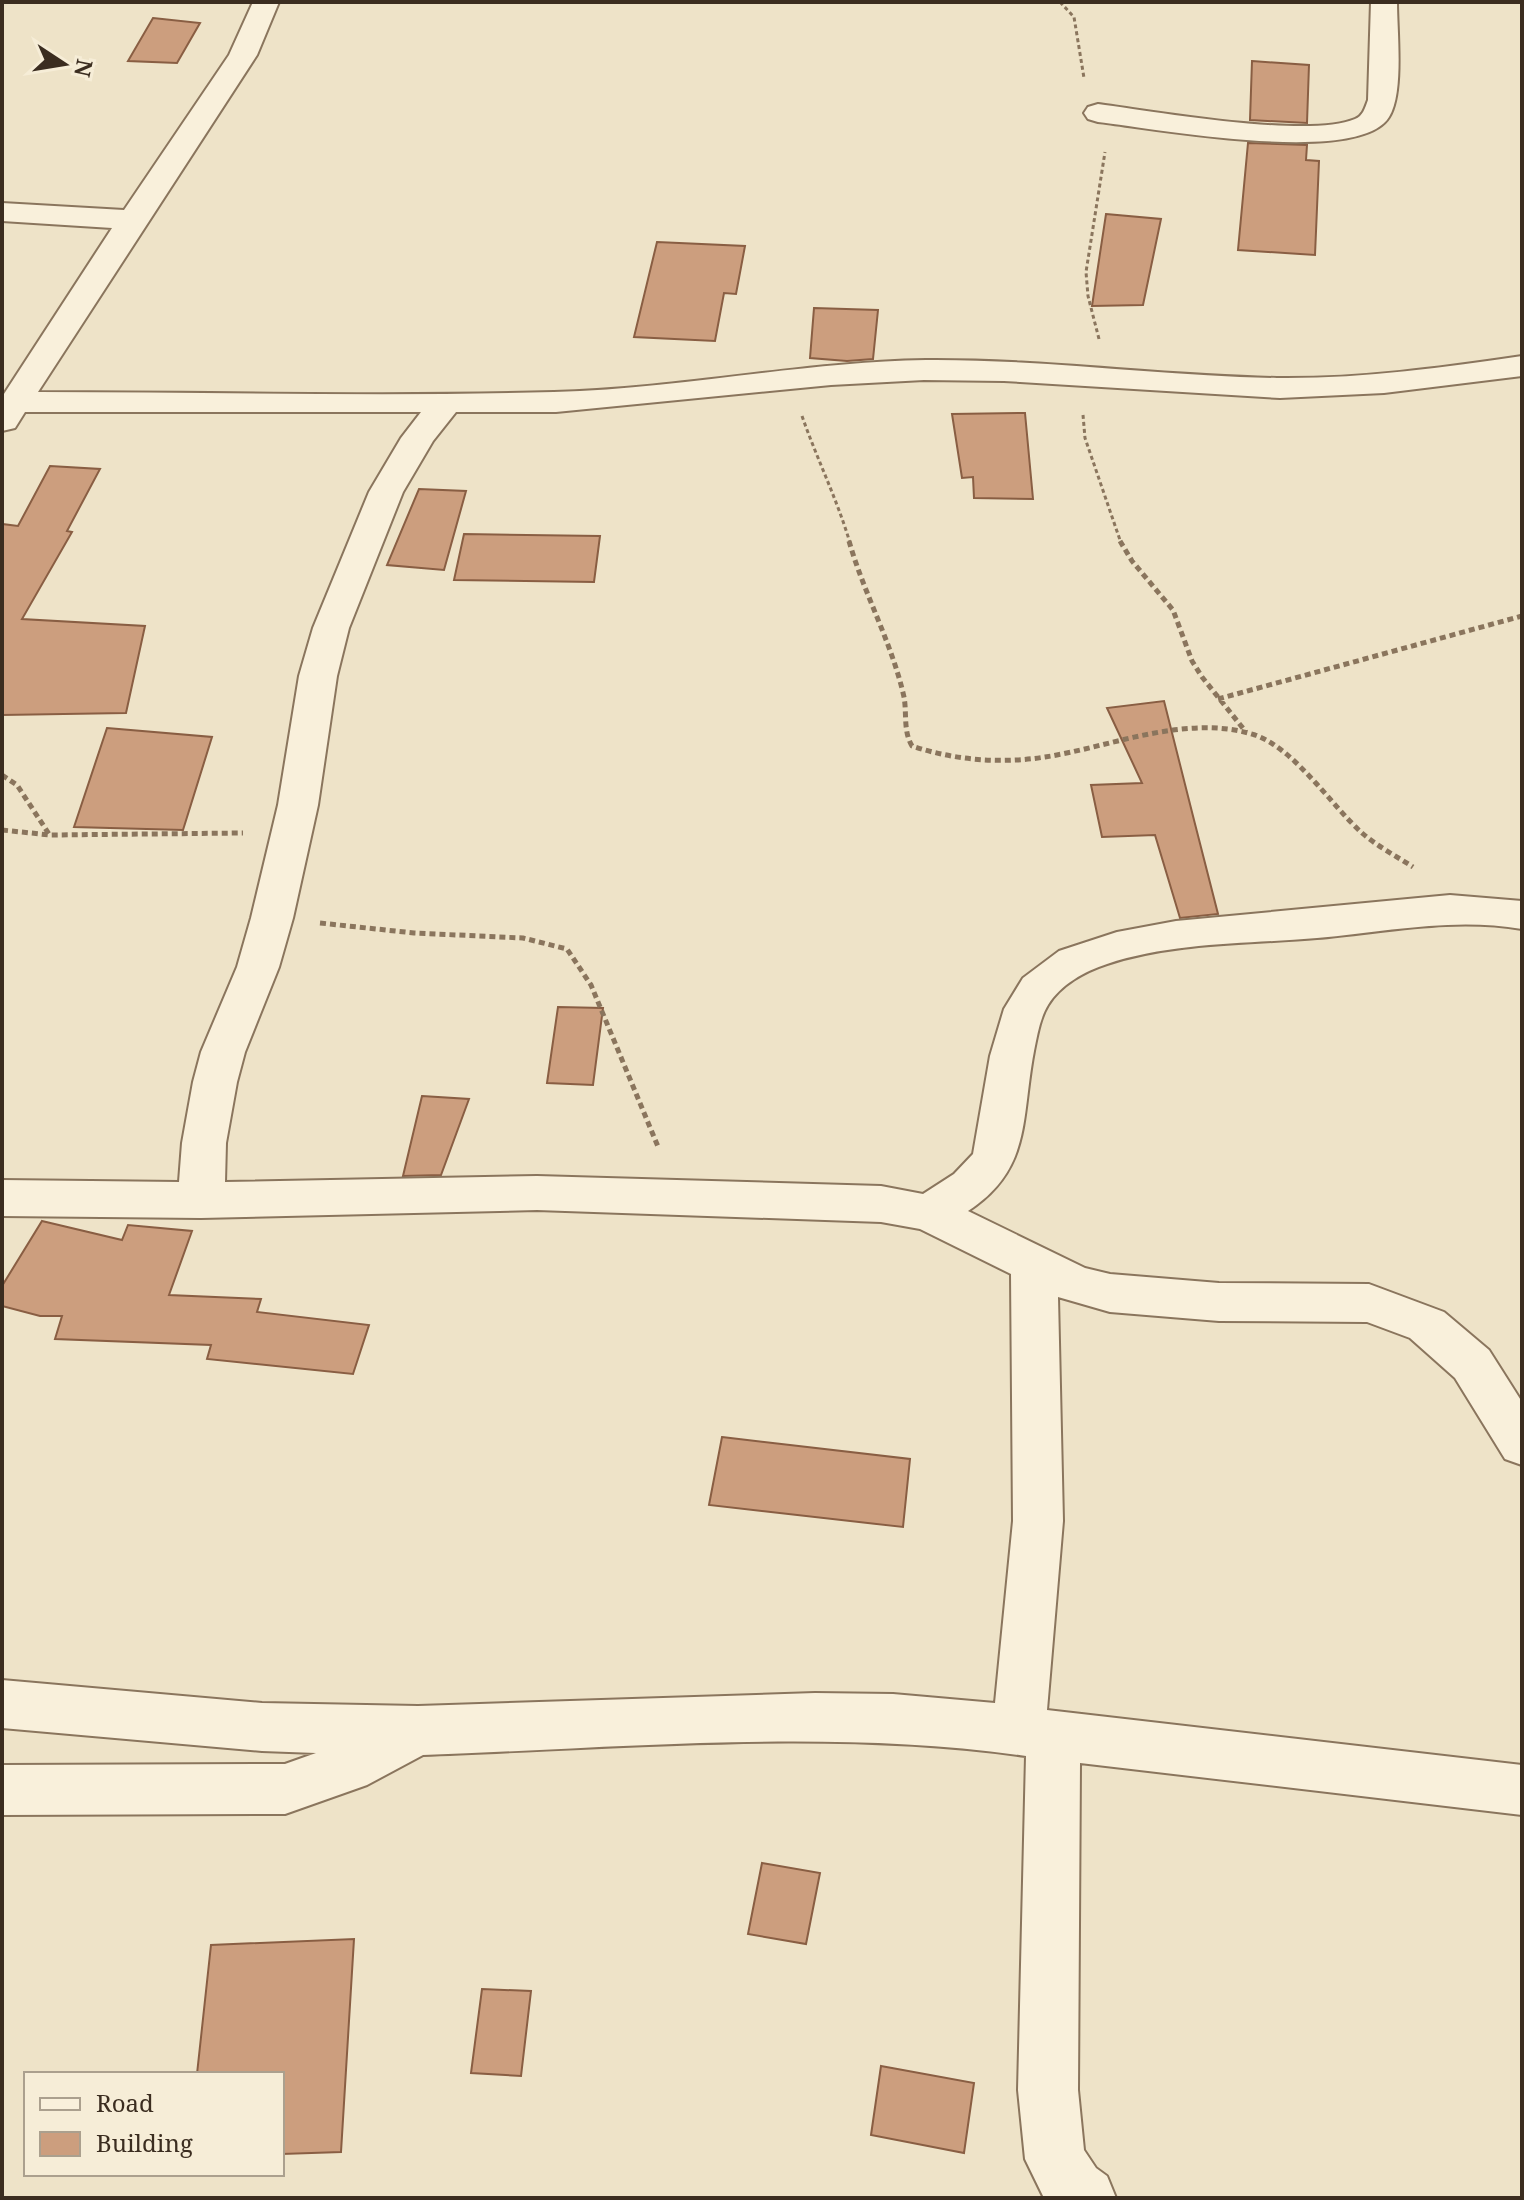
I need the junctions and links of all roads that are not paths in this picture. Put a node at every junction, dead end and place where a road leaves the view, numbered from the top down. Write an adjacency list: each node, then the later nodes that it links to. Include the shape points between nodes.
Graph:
1 (266, 2): 5 (street, via 243,55)
2 (1384, 2): 3 (street, via 1382,100 1369,125 1327,135 1293,134)
3 (1098, 113)
4 (2, 212): 5 (street)
5 (132, 220): 8 (street)
6 (1522, 366): 7 (street, via 1437,379 1313,388 923,370 825,374 630,397)
7 (445, 404): 8 (street); 10 (street, via 412,446 386,492 331,628 272,918 215,1082)
8 (8, 413)
9 (1509, 912): 12 (street, via 1440,910 1155,940 1091,954 1058,969 1032,996 1014,1045 992,1163 973,1185)
10 (201, 1200): 11 (street); 12 (street, via 537,1193 881,1204)
11 (5, 1208)
12 (929, 1213): 13 (street)
13 (1034, 1265): 14 (street, via 1073,1283 1150,1298 1369,1303 1427,1325 1472,1364); 17 (street, via 1038,1521 1028,1652)
14 (1522, 1444)
15 (2, 1704): 16 (street, via 262,1727)
16 (418, 1731): 17 (street, via 815,1717 893,1718); 18 (street, via 348,1767 285,1789)
17 (1036, 1732): 19 (street); 20 (street, via 1055,2159)
18 (2, 1790)
19 (1522, 1790)
20 (1085, 2198)

